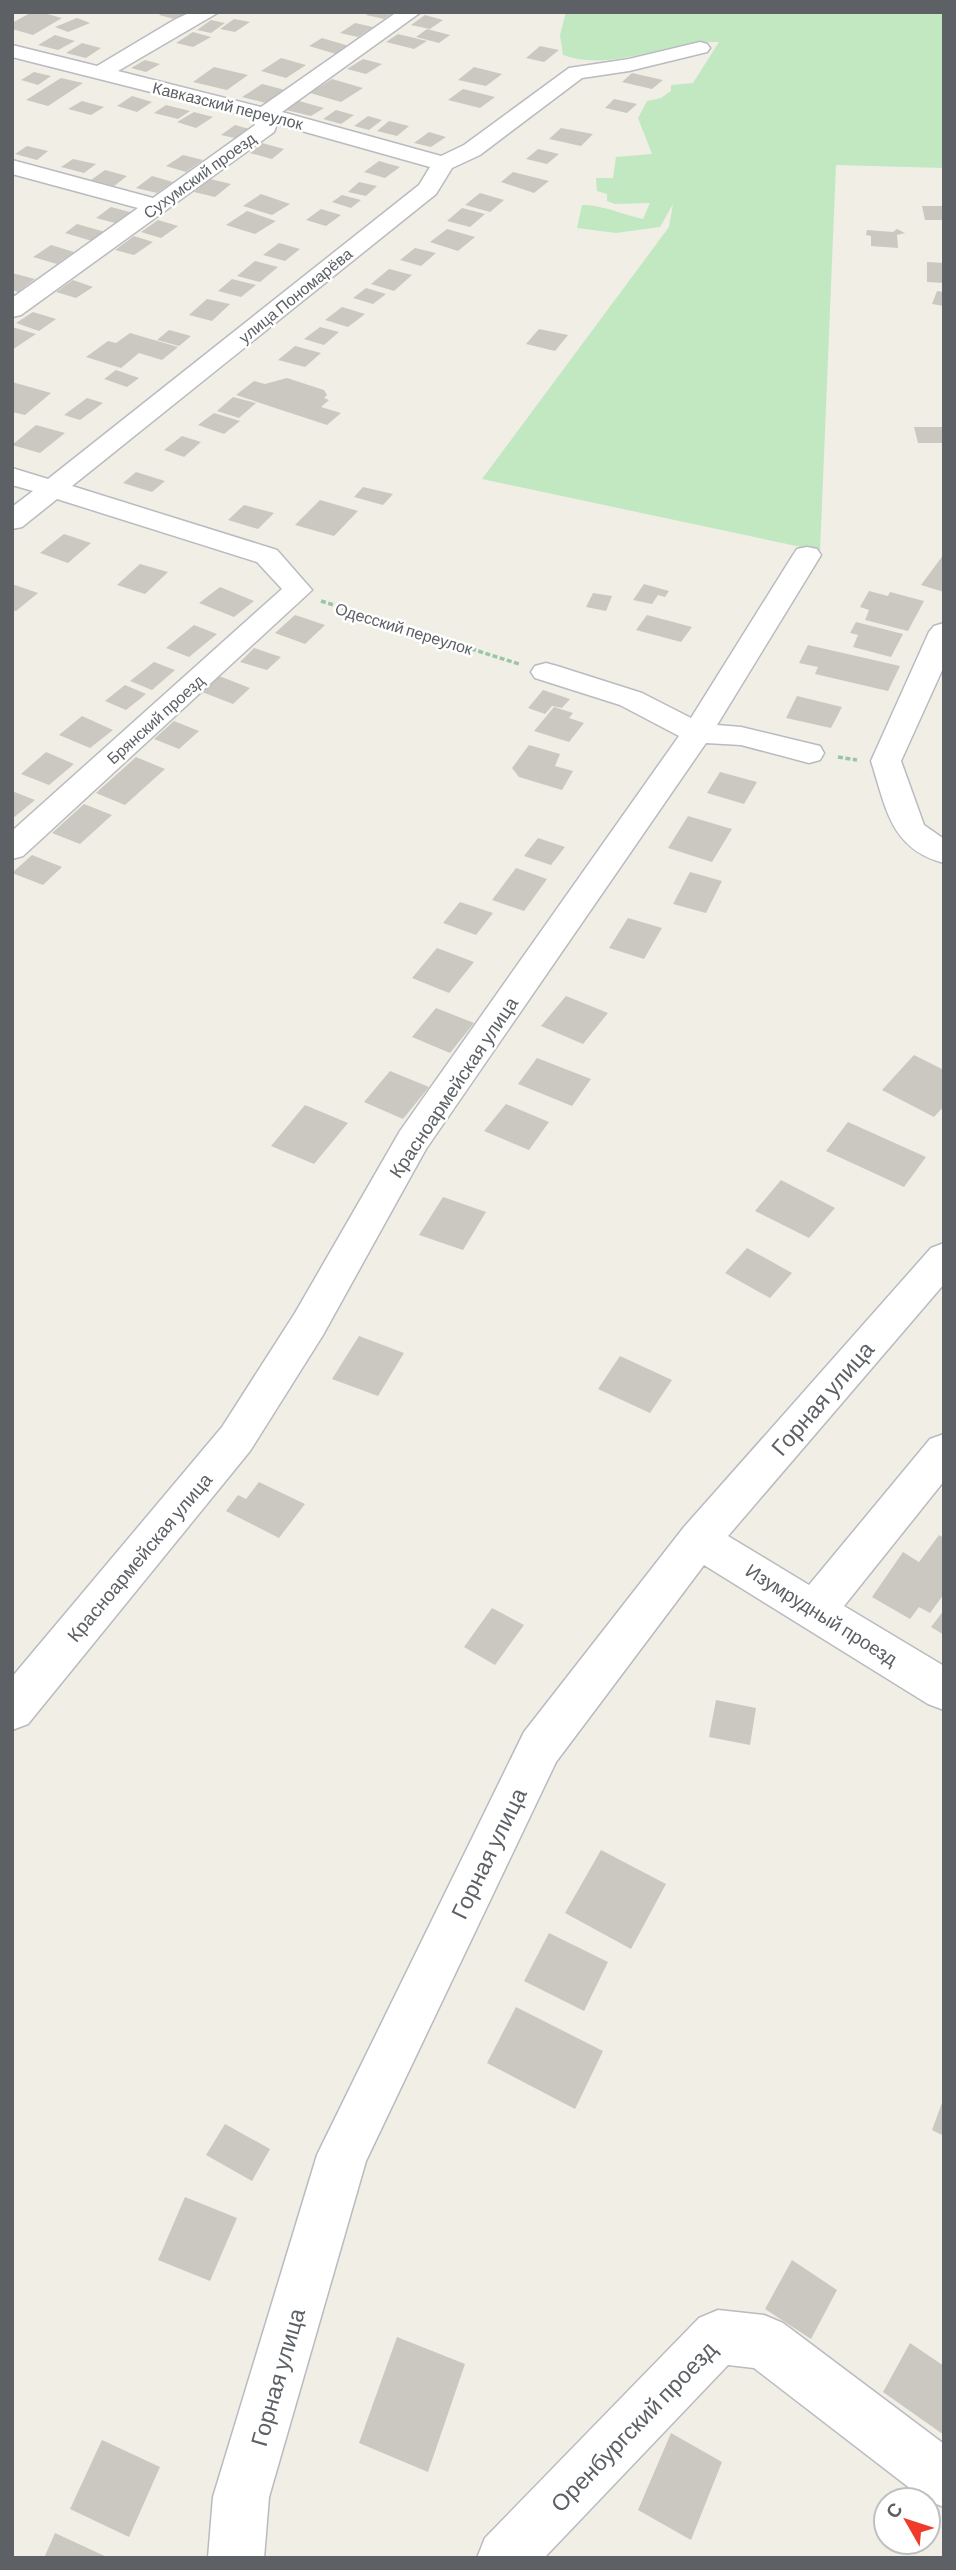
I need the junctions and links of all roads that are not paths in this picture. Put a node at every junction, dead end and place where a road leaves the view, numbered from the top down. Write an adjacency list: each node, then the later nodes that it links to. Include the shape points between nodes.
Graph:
1 (209, 12): 5 (street)
2 (411, 12): 6 (street, Сухумский проезд)
3 (700, 48): 7 (street, улица Пономарёва, via 576,72 472,150)
4 (12, 51): 5 (street, Кавказский переулок)
5 (100, 73): 6 (street, Кавказский переулок)
6 (265, 114): 7 (street, Кавказский переулок); 9 (street, Сухумский проезд, via 266,127)
7 (443, 164): 12 (street, улица Пономарёва, via 428,189)
8 (12, 167): 9 (street)
9 (157, 206): 10 (street, Сухумский проезд)
10 (17, 302)
11 (12, 477): 12 (street)
12 (53, 489): 13 (street, улица Пономарёва); 19 (street, Брянский проезд, via 267,556 298,590)
13 (12, 522)
14 (807, 555): 17 (street, Красноармейская улица)
15 (944, 632): 20 (street, via 886,761 910,830)
16 (546, 672): 17 (street, via 631,699)
17 (697, 733): 18 (street, via 741,736); 26 (street, Красноармейская улица, via 413,1140 309,1324 236,1440)
18 (809, 753)
19 (12, 849)
20 (944, 853)
21 (944, 1258): 23 (street, Горная улица)
22 (944, 1451): 24 (street)
23 (699, 1540): 24 (street, Изумрудный проезд); 28 (street, Горная улица, via 540,1747 342,2155 241,2497)
24 (816, 1609): 25 (street, Изумрудный проезд)
25 (944, 1690)
26 (12, 1710)
27 (944, 2479): 29 (street, Оренбургский проезд, via 764,2342 718,2337)
28 (236, 2558)
29 (505, 2558)

